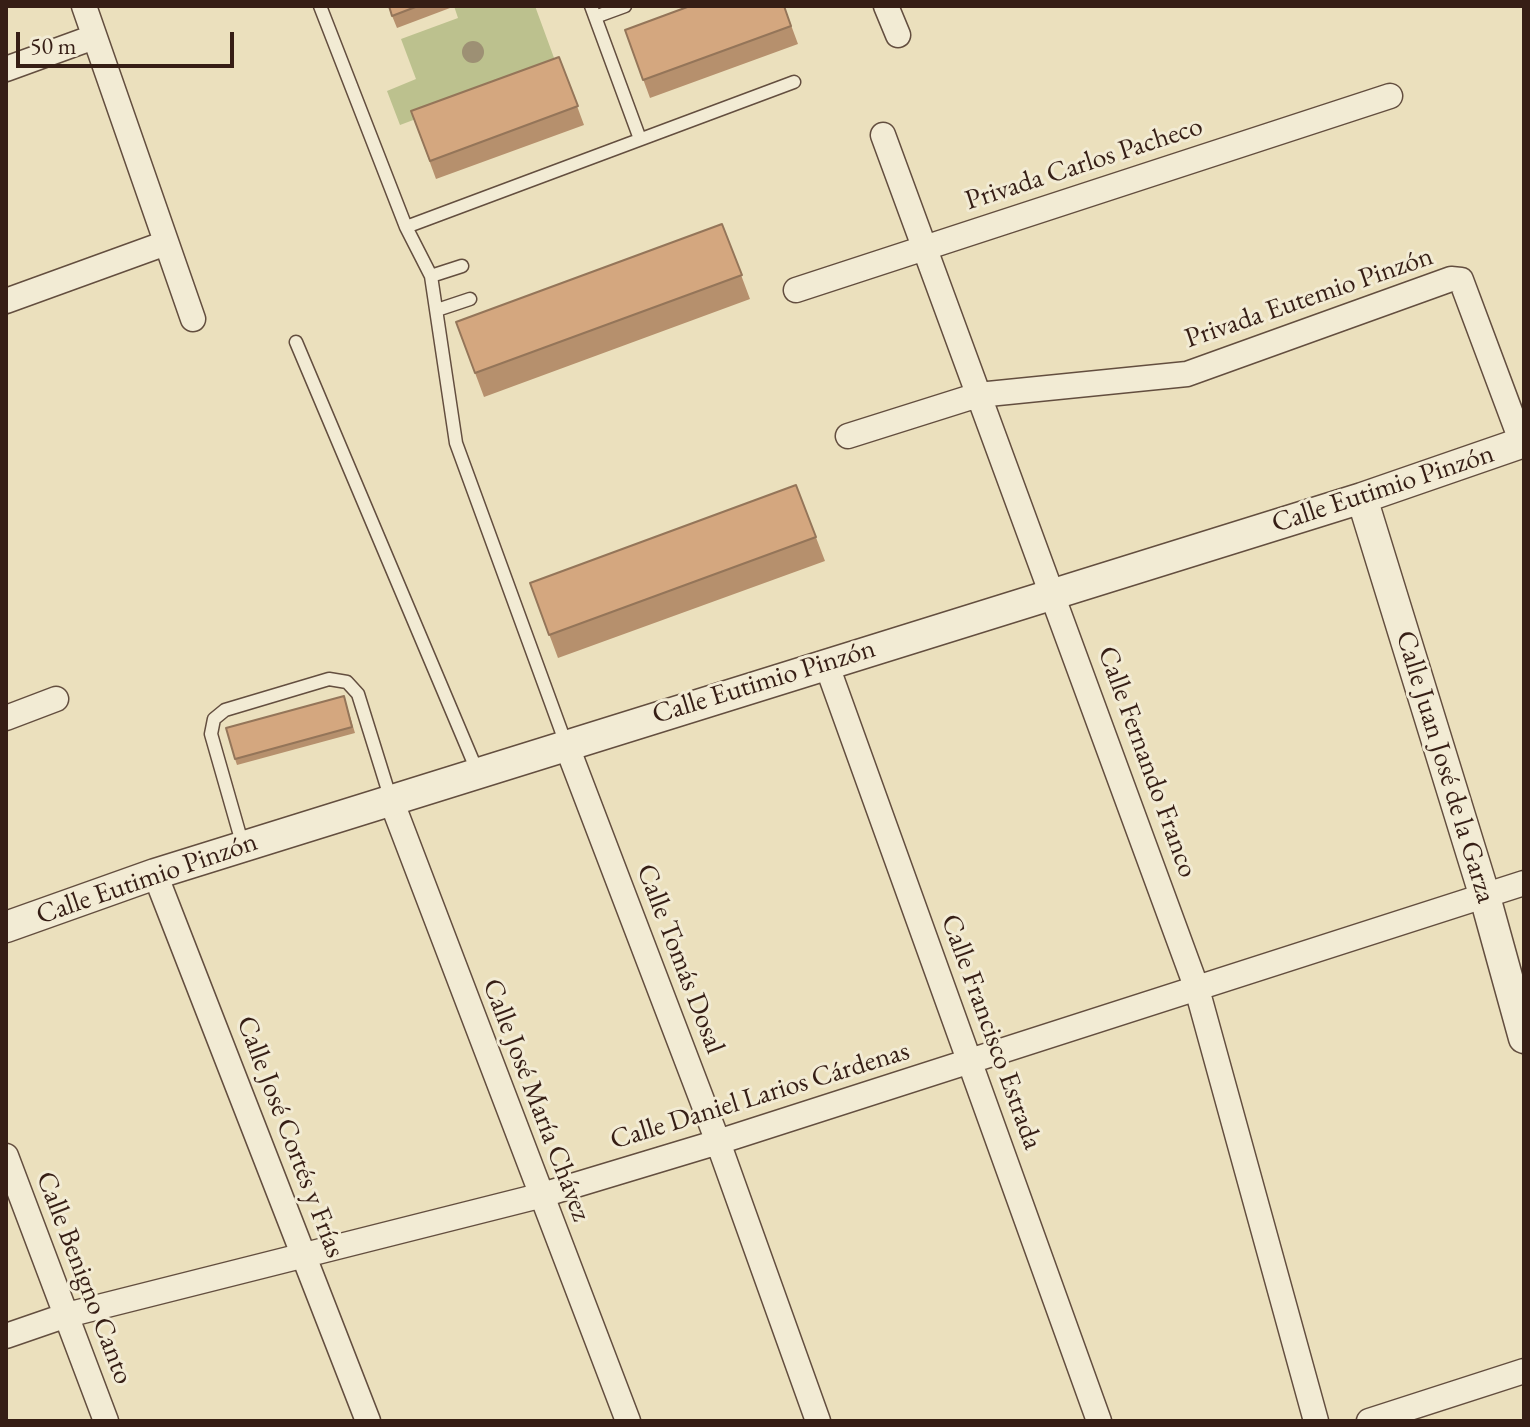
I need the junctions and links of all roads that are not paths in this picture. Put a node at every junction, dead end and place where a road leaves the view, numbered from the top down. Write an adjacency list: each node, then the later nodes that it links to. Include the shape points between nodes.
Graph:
1 (84, 6): 7 (street)
2 (320, 6): 13 (lane)
3 (625, 6): 5 (lane)
4 (886, 6): 6 (street)
5 (593, 12): 12 (lane)
6 (898, 35)
7 (94, 37): 8 (street); 14 (street)
8 (6, 69)
9 (794, 82): 12 (lane)
10 (1390, 96): 15 (street, Privada Carlos Pacheco)
11 (883, 135): 15 (street, Calle Fernando Franco)
12 (640, 139): 13 (lane)
13 (406, 227): 17 (lane)
14 (166, 243): 20 (street); 22 (street)
15 (924, 248): 18 (street, Privada Carlos Pacheco); 24 (street, Calle Fernando Franco)
16 (462, 266): 17 (lane)
17 (431, 276): 21 (lane)
18 (796, 290)
19 (470, 299): 21 (lane)
20 (6, 301)
21 (437, 310): 32 (lane, via 456,443)
22 (193, 319)
23 (296, 342): 33 (lane)
24 (978, 395): 25 (street, Privada Eutemio Pinzón); 26 (street, Privada Eutemio Pinzón, via 1187,374 1451,279 1461,280); 28 (street, Calle Fernando Franco)
25 (848, 436)
26 (1523, 442): 27 (street, Calle Eutimio Pinzón)
27 (1362, 498): 28 (street, Calle Eutimio Pinzón); 38 (street, Calle Juan José de la Garza)
28 (1054, 592): 29 (street, Calle Eutimio Pinzón); 40 (street, Calle Fernando Franco)
29 (826, 663): 32 (street, Calle Eutimio Pinzón); 42 (street, Calle Francisco Estrada)
30 (56, 699): 31 (street)
31 (7, 715)
32 (566, 744): 33 (street, Calle Eutimio Pinzón); 43 (street, Calle Tomás Dosal)
33 (478, 773): 34 (street, Calle Eutimio Pinzón)
34 (391, 800): 35 (street, Calle Eutimio Pinzón); 35 (lane, via 358,694 347,682 329,679 225,710 214,719 211,734); 45 (street, Calle José María Chávez)
35 (243, 846): 36 (street, Calle Eutimio Pinzón)
36 (155, 874): 39 (street, Calle Eutimio Pinzón); 46 (street, Calle José Cortés y Frías)
37 (1524, 883): 38 (street, Calle Daniel Larios Cárdenas)
38 (1485, 897): 40 (street, Calle Daniel Larios Cárdenas); 41 (street, Calle Juan José de la Garza)
39 (6, 927)
40 (1197, 989): 42 (street, Calle Daniel Larios Cárdenas); 55 (street, Calle Fernando Franco)
41 (1524, 1038)
42 (970, 1062): 43 (street, Calle Daniel Larios Cárdenas); 54 (street, Calle Francisco Estrada)
43 (718, 1142): 45 (street, Calle Daniel Larios Cárdenas); 53 (street, Calle Tomás Dosal)
44 (6, 1156): 47 (street, Calle Benigno Canto)
45 (539, 1196): 46 (street, Calle Daniel Larios Cárdenas); 52 (street, Calle José María Chávez)
46 (304, 1255): 47 (street, Calle Daniel Larios Cárdenas); 51 (street, Calle José Cortés y Frías)
47 (67, 1315): 48 (street, Calle Daniel Larios Cárdenas); 50 (street, Calle Benigno Canto)
48 (6, 1336)
49 (1524, 1371): 56 (street)
50 (106, 1421)
51 (368, 1421)
52 (628, 1421)
53 (818, 1421)
54 (1099, 1421)
55 (1316, 1421)
56 (1369, 1421)

